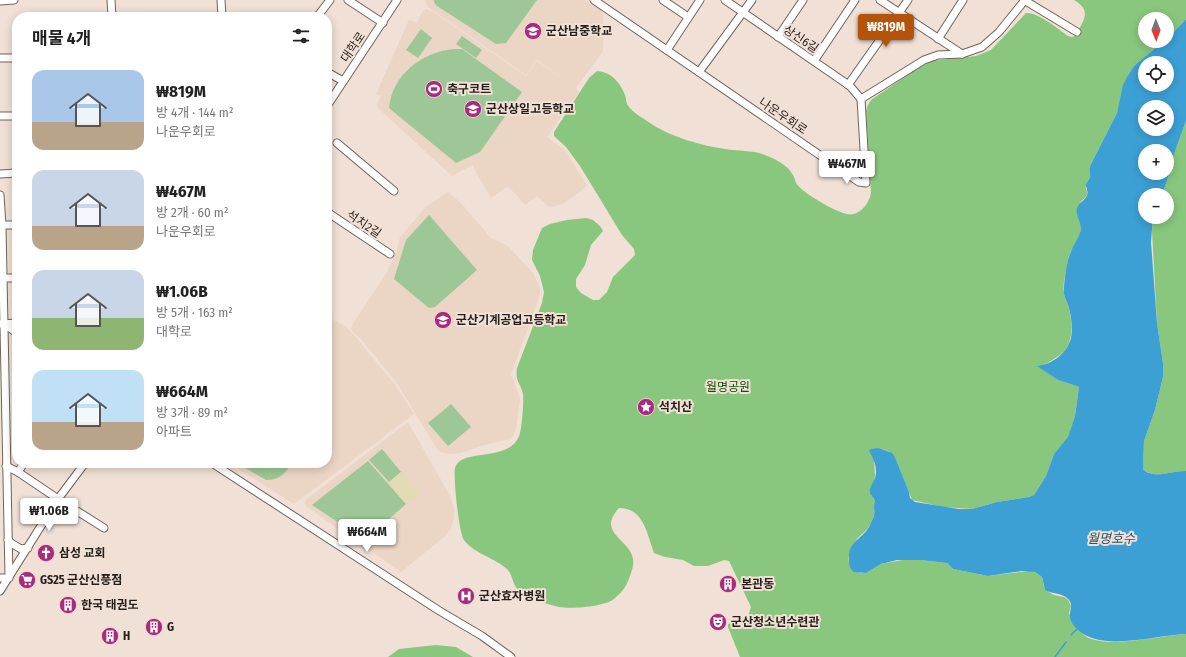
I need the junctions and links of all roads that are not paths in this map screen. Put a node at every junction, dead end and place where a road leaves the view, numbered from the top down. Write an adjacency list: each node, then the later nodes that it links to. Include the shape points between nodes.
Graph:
1 (0, 0): 2 (street)
2 (14, 0)
3 (111, 0): 19 (street)
4 (222, 0): 20 (street)
5 (330, 0): 21 (street)
6 (348, 0): 25 (street)
7 (398, 0): 25 (street, 대학로)
8 (594, 0): 29 (street, 나운우회로)
9 (663, 0): 24 (street)
10 (700, 0): 24 (street)
11 (725, 0): 22 (street, 상신6길)
12 (752, 0): 22 (street)
13 (803, 0): 27 (street)
14 (854, 0): 33 (street)
15 (880, 0): 23 (street)
16 (908, 0): 23 (street)
17 (963, 0): 28 (street)
18 (1025, 0): 26 (street); 30 (street, via 999,32 982,47)
19 (112, 12)
20 (222, 12)
21 (322, 12)
22 (743, 12): 27 (street, 상신6길); 34 (street)
23 (899, 12): 28 (street); 37 (street)
24 (688, 17): 29 (street)
25 (383, 23): 36 (street, 대학로)
26 (1077, 32)
27 (778, 37): 33 (street, 상신6길)
28 (938, 39): 30 (street)
29 (667, 50): 34 (street, 나운우회로)
30 (962, 54): 39 (street, via 938,55 924,60)
31 (0, 58): 32 (street)
32 (12, 58)
33 (814, 61): 37 (street, 상신6길)
34 (698, 72): 39 (street, 나운우회로, via 860,182 866,183)
35 (332, 75): 36 (street)
36 (344, 82): 38 (street, 대학로)
37 (848, 85): 39 (street, 상신6길)
38 (332, 99)
39 (861, 99)
40 (0, 116): 41 (street)
41 (12, 116)
42 (337, 143): 45 (street)
43 (12, 173): 44 (street)
44 (0, 174)
45 (394, 191)
46 (0, 195): 48 (street)
47 (332, 215): 51 (street, 석치2길)
48 (1, 225): 49 (street); 50 (street)
49 (12, 225)
50 (1, 249): 52 (street)
51 (390, 254)
52 (3, 278): 53 (street); 55 (street)
53 (12, 278)
54 (12, 323): 55 (street)
55 (2, 324): 56 (street); 57 (street)
56 (12, 330)
57 (3, 412): 58 (street)
58 (6, 466): 62 (street); 63 (street)
59 (21, 468): 62 (street)
60 (81, 468): 64 (street)
61 (220, 468): 71 (street)
62 (18, 472): 64 (street)
63 (3, 496): 66 (street)
64 (58, 499): 65 (street); 67 (street)
65 (104, 528)
66 (8, 540): 67 (street, via 21,549); 69 (street)
67 (28, 548): 69 (street)
68 (0, 578): 69 (street)
69 (9, 578): 70 (street)
70 (0, 591)
71 (511, 657)

